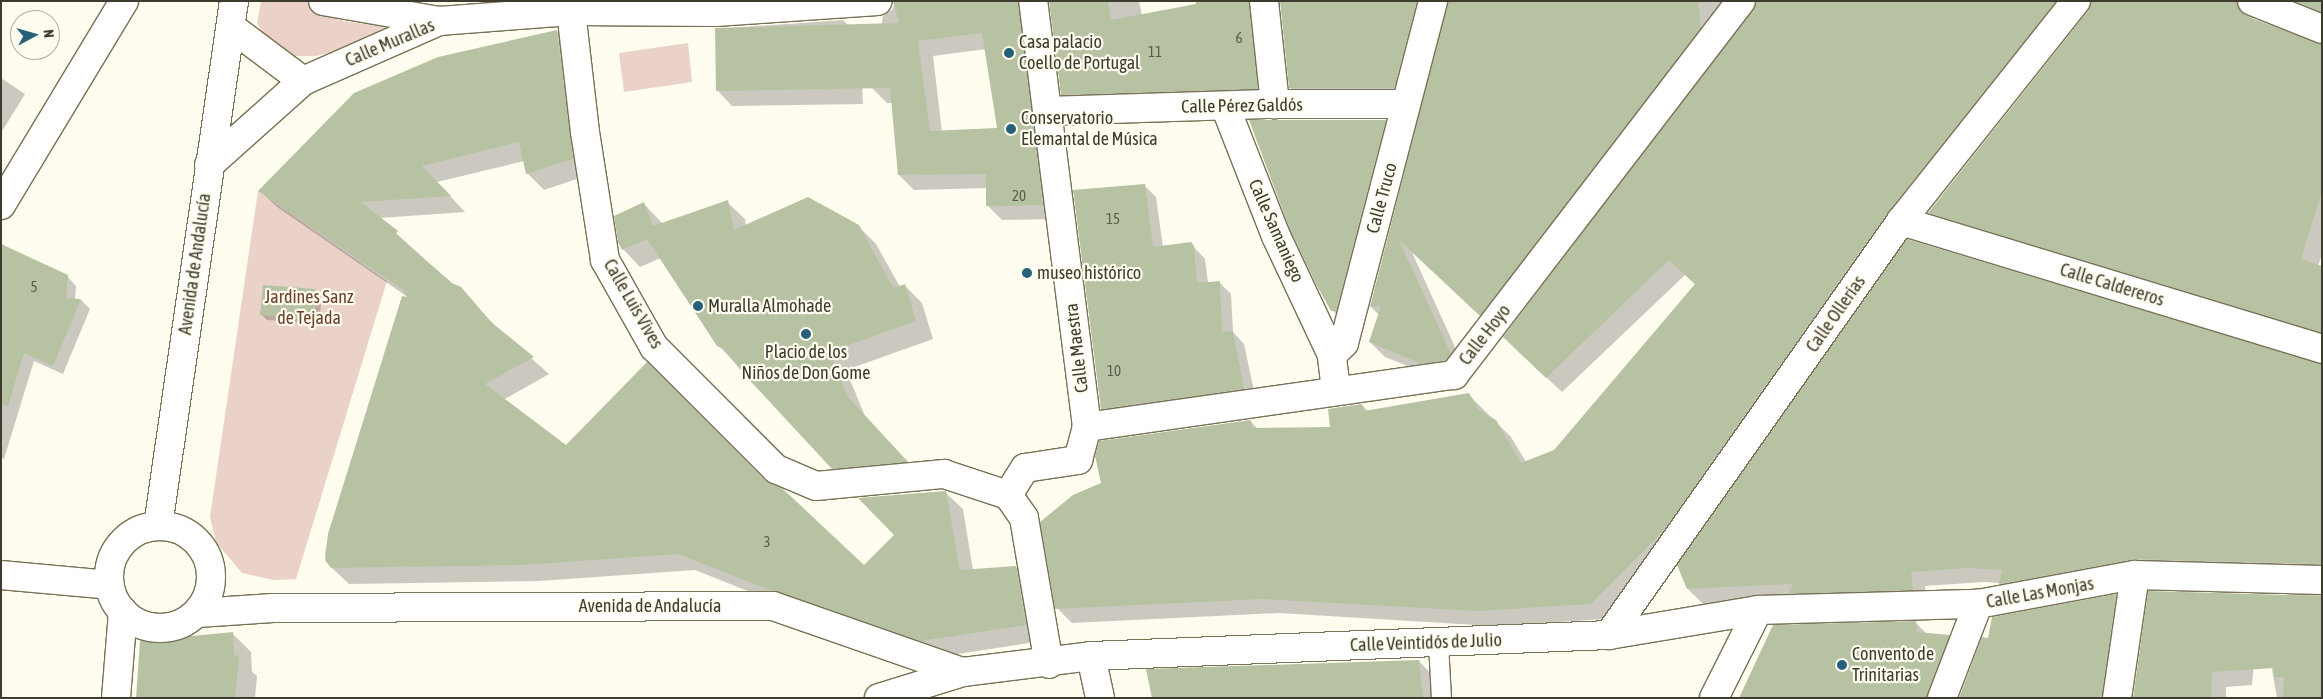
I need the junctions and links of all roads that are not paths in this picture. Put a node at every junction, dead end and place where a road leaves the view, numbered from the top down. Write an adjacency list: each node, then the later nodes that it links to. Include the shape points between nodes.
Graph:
1 (124, 1): 20 (street)
2 (324, 1): 12 (street)
3 (878, 1): 10 (street, Calle Murallas, via 716,12)
4 (1033, 1): 18 (street, Calle Maestra)
5 (1264, 1): 15 (street)
6 (1433, 1): 16 (street, Calle Truco)
7 (1741, 1): 24 (street, Calle Hoyo, via 1454,375)
8 (2076, 1): 21 (street, Calle Ollerías)
9 (2252, 1): 13 (street)
10 (572, 6): 12 (street, Calle Murallas); 26 (street, Calle Luis Vives, via 605,260 654,347 776,469 816,486 944,474)
11 (232, 14): 14 (street); 19 (street, Avenida de Andalucía)
12 (439, 21): 14 (street, Calle Murallas)
13 (2322, 29)
14 (303, 81): 19 (street, Calle Murallas)
15 (1275, 104): 16 (street, Calle Pérez Galdós); 17 (street, Calle Pérez Galdós)
16 (1406, 104): 23 (street, Calle Truco, via 1344,343)
17 (1225, 106): 18 (street, Calle Pérez Galdós); 23 (street, Calle Samaniego, via 1276,236)
18 (1047, 112): 25 (street, Calle Maestra)
19 (209, 165): 27 (street, Avenida de Andalucía)
20 (1, 205)
21 (1902, 221): 22 (street, Calle Caldereros); 36 (street, Calle Ollerías)
22 (2322, 349)
23 (1332, 354): 24 (street)
24 (1336, 390): 25 (street, Calle Hoyo)
25 (1087, 427): 26 (street, via 1078,460 1025,468)
26 (1008, 495): 39 (street, via 1024,518)
27 (158, 526): 31 (street, via 138,531 121,544 112,563); 35 (street, via 184,532 206,554 211,585)
28 (1, 575): 31 (street)
29 (2135, 575): 30 (street, Calle Las Monjas); 32 (street, Calle Las Monjas); 48 (street)
30 (2322, 580)
31 (110, 585): 34 (street)
32 (1978, 604): 33 (street, Calle Las Monjas); 47 (street)
33 (1758, 610): 36 (street, Calle Veintidós de Julio); 46 (street)
34 (123, 611): 35 (street, via 138,623 163,628 182,624); 42 (street)
35 (198, 613): 40 (street, Avenida de Andalucía, via 283,608 773,606)
36 (1609, 635): 37 (street, Calle Veintidós de Julio)
37 (1438, 643): 38 (street, Calle Veintidós de Julio); 45 (lane)
38 (1091, 656): 39 (street, Avenida de Andalucía); 44 (street)
39 (1049, 664): 40 (street, Avenida de Andalucía)
40 (963, 672): 41 (street)
41 (919, 692): 43 (street)
42 (116, 698)
43 (880, 698)
44 (1100, 698)
45 (1442, 698)
46 (1714, 698)
47 (1942, 698)
48 (2117, 698)

